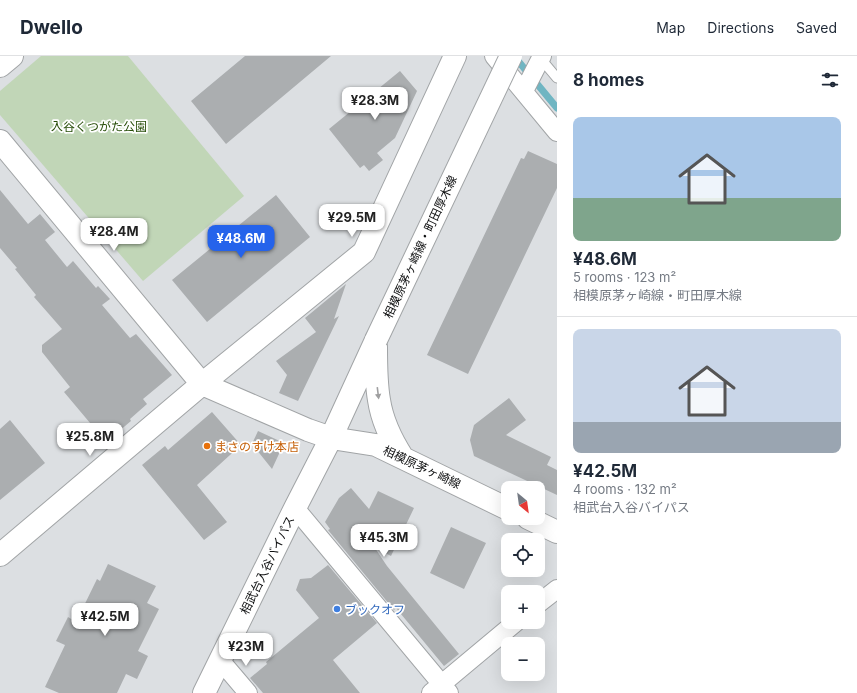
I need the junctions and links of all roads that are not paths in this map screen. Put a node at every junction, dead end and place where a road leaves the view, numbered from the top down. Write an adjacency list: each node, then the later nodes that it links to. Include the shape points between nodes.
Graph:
1 (12, 56): 5 (street)
2 (455, 56): 11 (street, via 364,252)
3 (494, 56): 6 (street)
4 (510, 56): 10 (street, 相模原茅ヶ崎線・町田厚木線, bridge)
5 (0, 66)
6 (533, 73): 7 (lane); 8 (street)
7 (557, 78)
8 (557, 132)
9 (0, 141): 11 (street)
10 (376, 340): 12 (street, 相模原茅ヶ崎線・町田厚木線); 13 (street, one-way to 13, via 379,402 394,443)
11 (202, 384): 12 (street, 相模原茅ヶ崎線); 18 (street)
12 (331, 438): 13 (street, 相模原茅ヶ崎線, via 376,446); 15 (street, 相武台入谷バイパス)
13 (403, 458): 14 (street, 相模原茅ヶ崎線)
14 (501, 506)
15 (295, 508): 22 (street, 相武台入谷バイパス); 23 (street)
16 (542, 525): 17 (street)
17 (557, 532)
18 (0, 555)
19 (557, 588): 20 (street)
20 (545, 598)
21 (508, 629): 23 (street)
22 (220, 660): 24 (street, 相武台入谷バイパス); 25 (street)
23 (440, 690)
24 (204, 693)
25 (248, 693)

